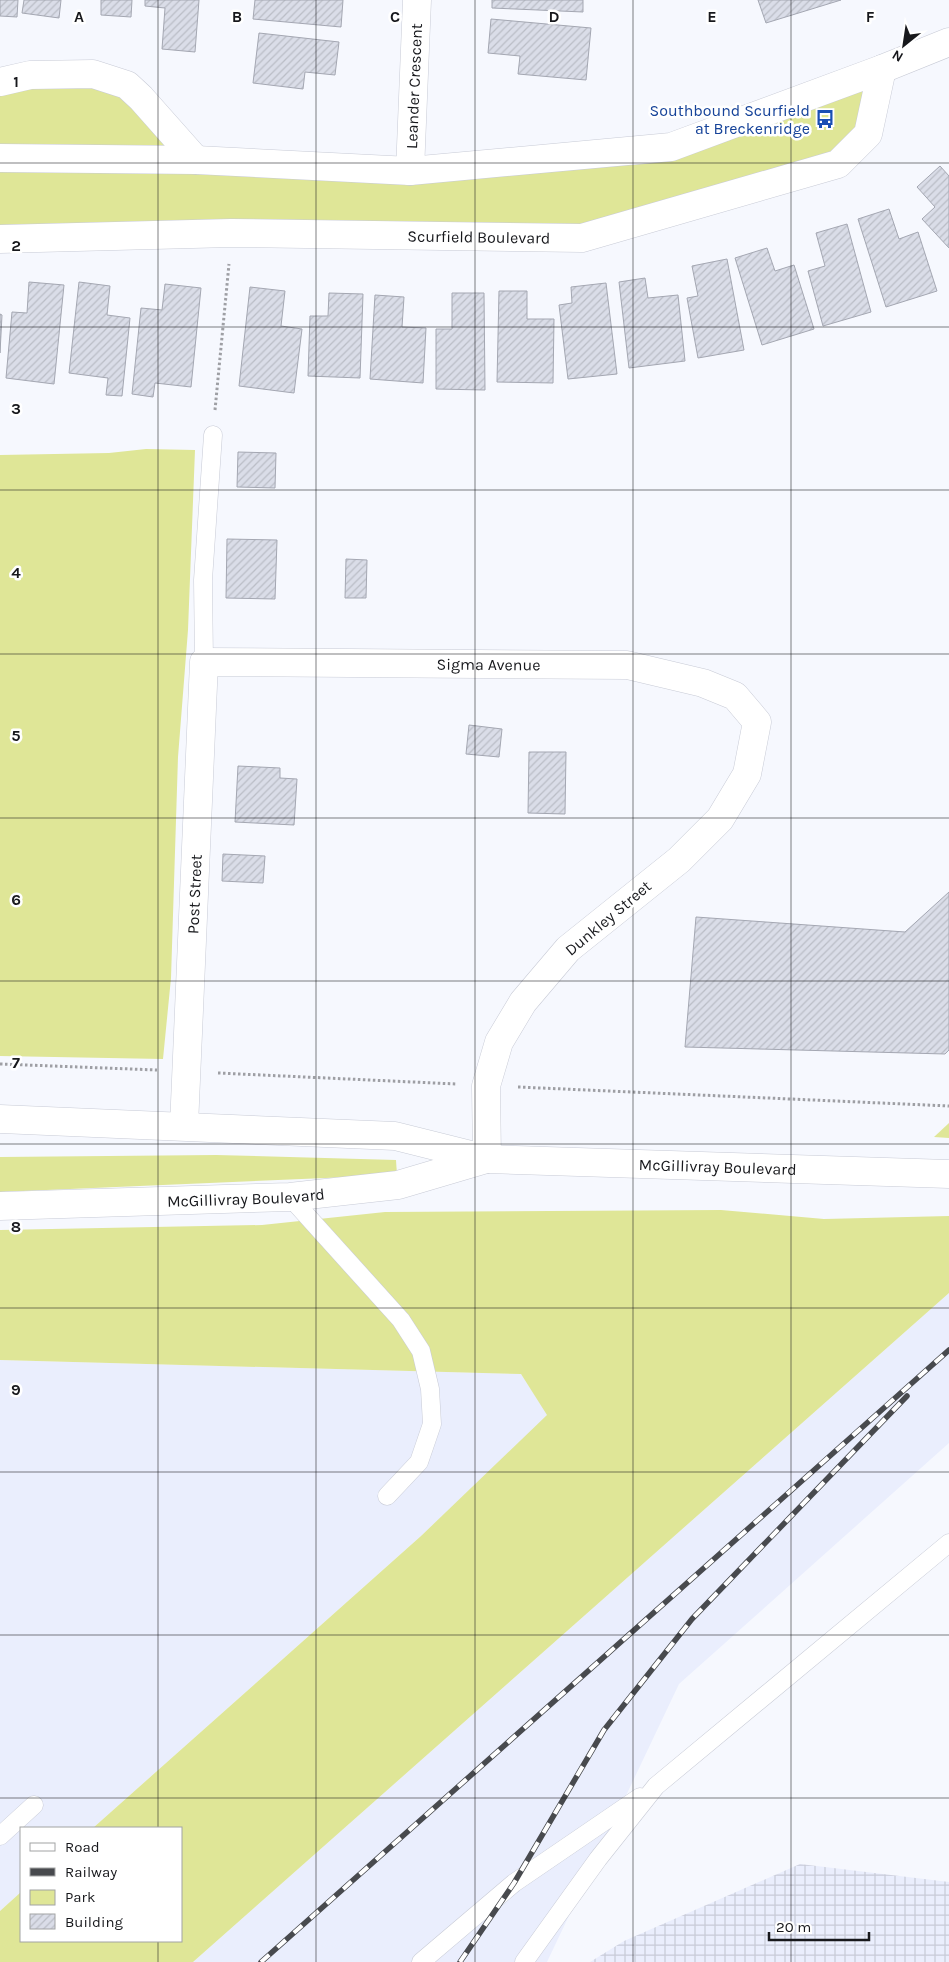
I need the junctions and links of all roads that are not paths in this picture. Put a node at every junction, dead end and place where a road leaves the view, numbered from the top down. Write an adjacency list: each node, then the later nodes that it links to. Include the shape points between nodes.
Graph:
1 (417, 0): 7 (street, Leander Crescent)
2 (949, 42): 3 (street)
3 (882, 69): 7 (street, via 671,147); 8 (street, Scurfield Boulevard, via 868,134 838,164 582,238 231,233)
4 (0, 82): 6 (street, via 30,75 93,74 127,85)
5 (0, 158): 6 (street)
6 (196, 160): 7 (street)
7 (410, 171)
8 (0, 239)
9 (213, 435): 10 (lane, via 203,580)
10 (204, 662): 11 (street, Sigma Avenue, via 627,665 703,683 735,696); 13 (street, Post Street)
11 (757, 722): 14 (street, Dunkley Street, via 747,774 720,819 679,860 568,949 523,1002 499,1042 486,1086)
12 (0, 1119): 13 (street, McGillivray Boulevard)
13 (184, 1126): 14 (street, McGillivray Boulevard, via 394,1136)
14 (487, 1159): 15 (street, McGillivray Boulevard); 16 (street, McGillivray Boulevard, via 398,1185)
15 (949, 1174)
16 (290, 1197): 17 (street, McGillivray Boulevard); 18 (lane, via 401,1320 420,1351 430,1389 432,1424 419,1462)
17 (0, 1206)
18 (387, 1496)
19 (949, 1543): 20 (lane)
20 (656, 1786): 23 (lane, via 514,1883); 24 (lane, via 598,1859)
21 (34, 1805): 22 (lane)
22 (0, 1836)
23 (422, 1962)
24 (524, 1962)

